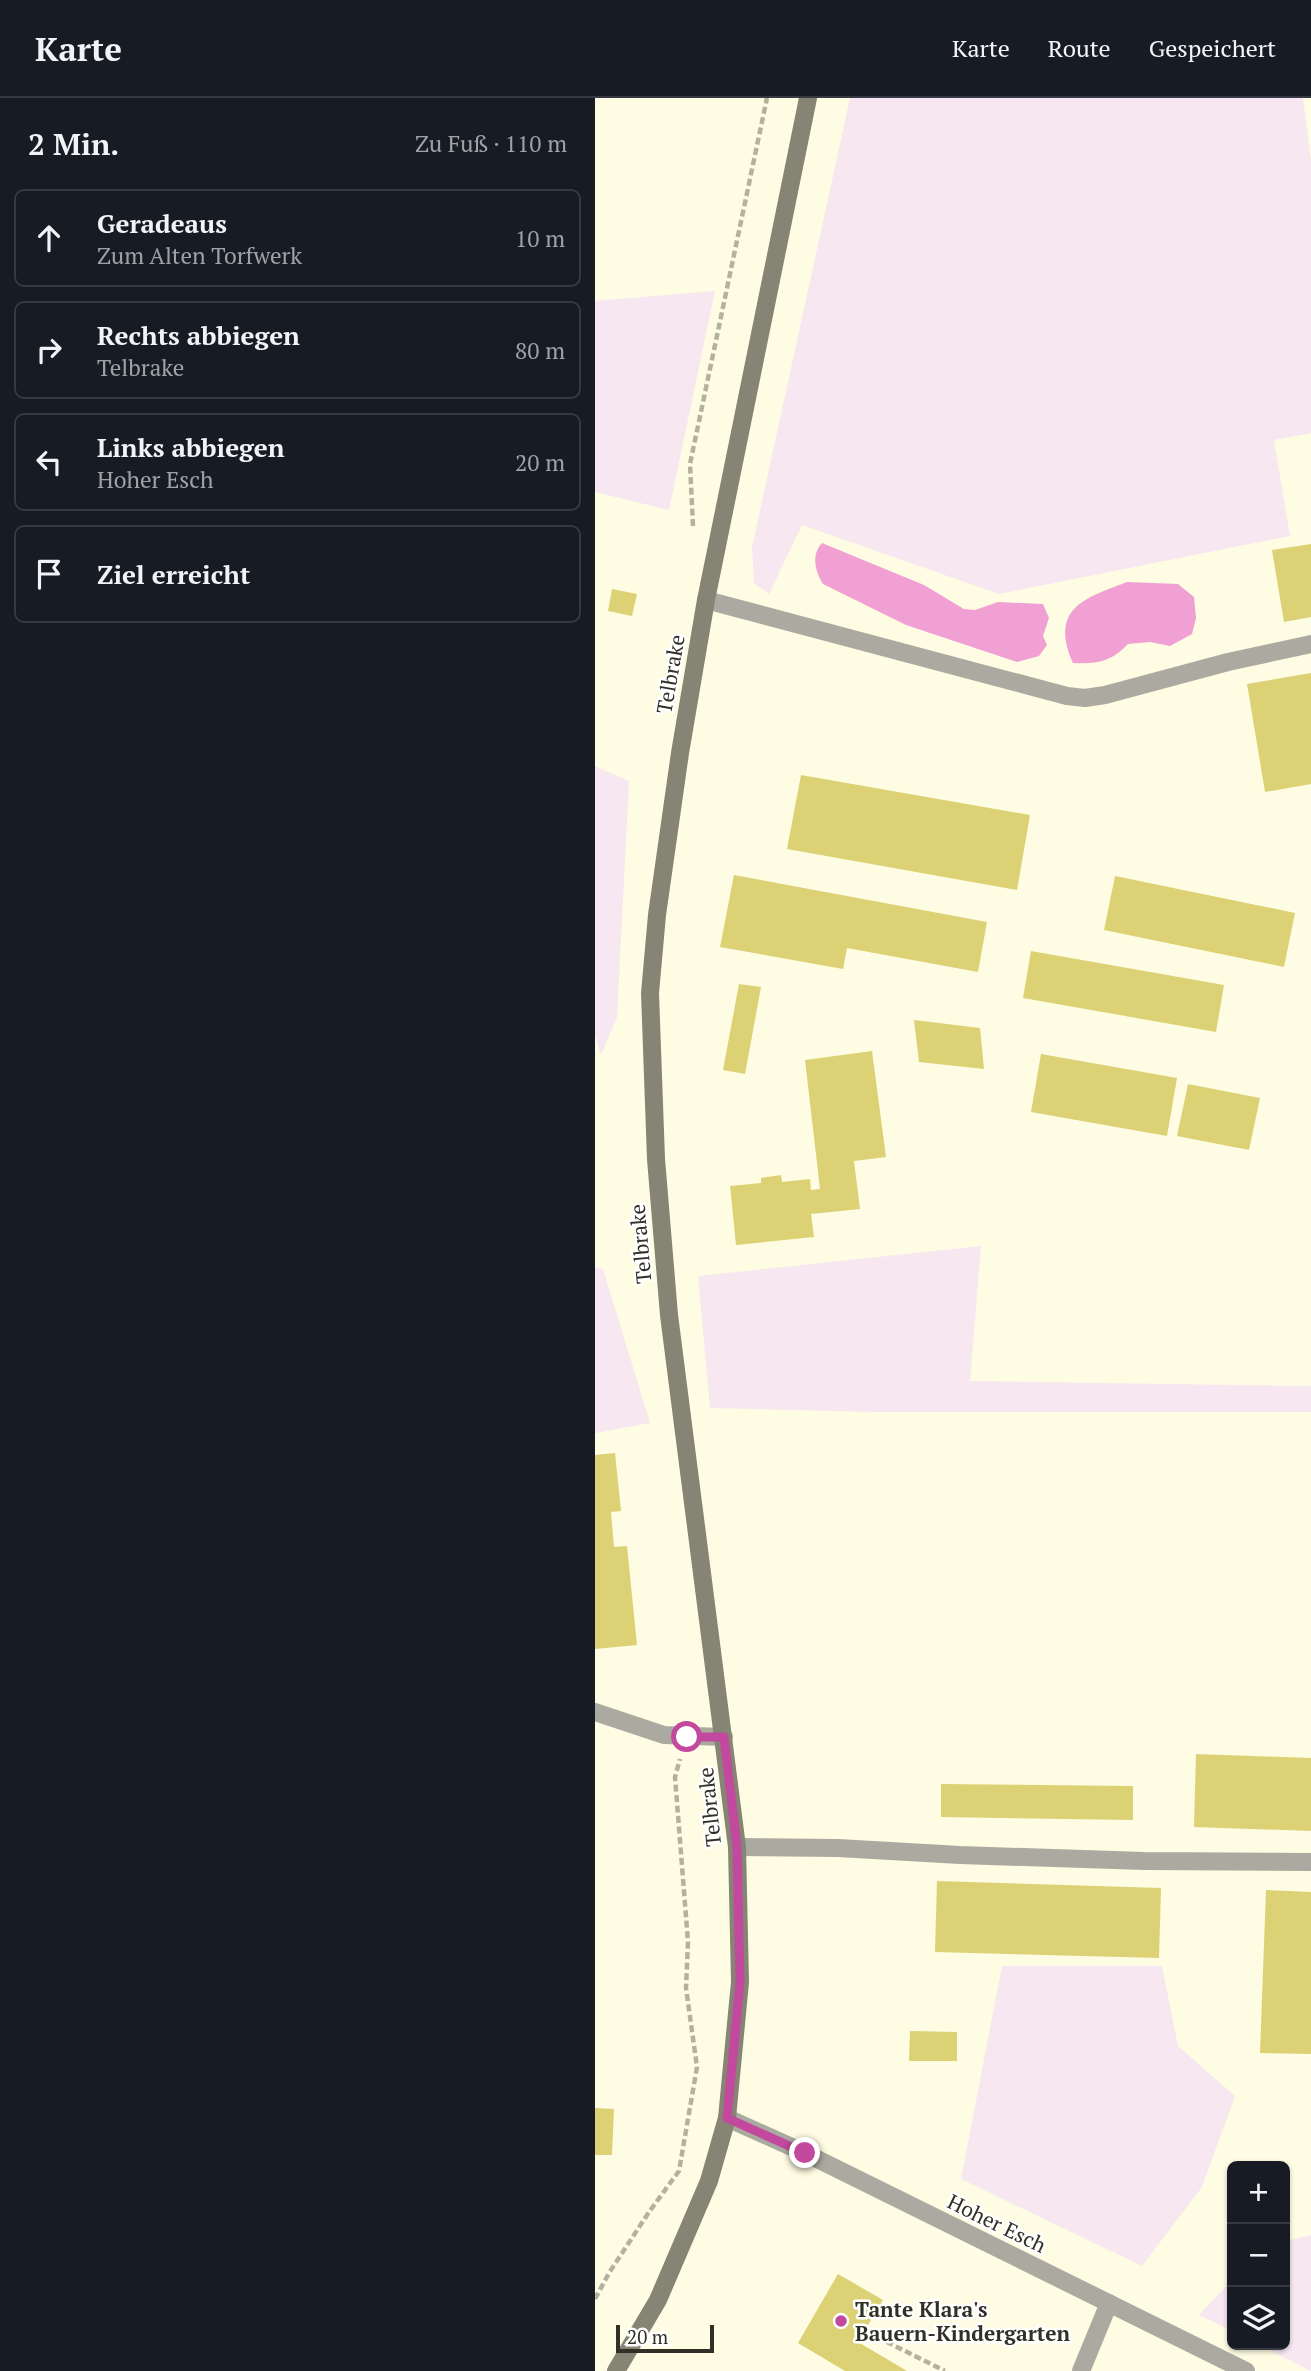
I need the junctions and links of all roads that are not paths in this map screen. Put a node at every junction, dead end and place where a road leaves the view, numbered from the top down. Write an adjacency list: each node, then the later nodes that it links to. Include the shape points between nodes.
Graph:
1 (809, 98): 2 (street, Telbrake)
2 (706, 600): 3 (street, via 1085,698); 5 (street, Telbrake, via 678,766 650,993 656,1159 669,1315)
3 (1311, 644)
4 (595, 1712): 5 (street, via 664,1735)
5 (724, 1737): 6 (street, Telbrake)
6 (737, 1847): 7 (street); 8 (street, Telbrake, via 740,1982)
7 (1311, 1862)
8 (727, 2118): 9 (street, Hoher Esch); 10 (street, Telbrake, via 709,2181 663,2288)
9 (1109, 2303): 11 (street); 12 (street, Hoher Esch)
10 (616, 2371)
11 (1081, 2371)
12 (1246, 2371)

